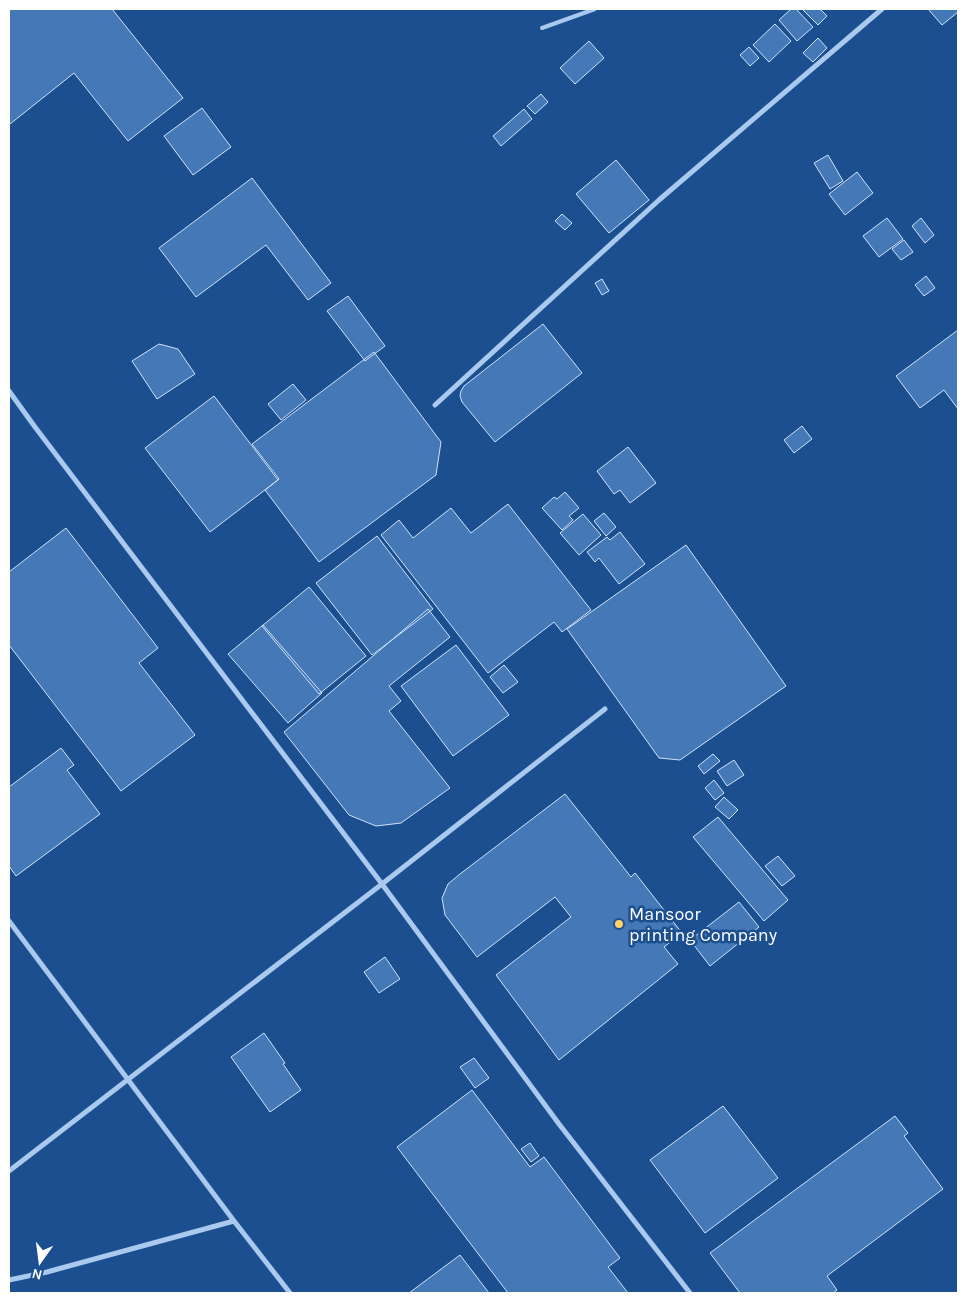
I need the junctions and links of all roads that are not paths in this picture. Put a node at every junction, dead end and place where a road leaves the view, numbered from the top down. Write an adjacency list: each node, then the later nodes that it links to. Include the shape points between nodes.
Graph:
1 (595, 9): 3 (lane)
2 (882, 9): 5 (street, via 659,200)
3 (542, 28)
4 (9, 391): 7 (street)
5 (435, 406)
6 (605, 709): 7 (street)
7 (382, 884): 9 (street); 14 (street, via 559,1124)
8 (9, 922): 9 (street)
9 (128, 1079): 10 (street); 11 (street)
10 (9, 1171)
11 (234, 1221): 12 (street); 13 (street)
12 (9, 1280)
13 (290, 1293)
14 (690, 1293)

